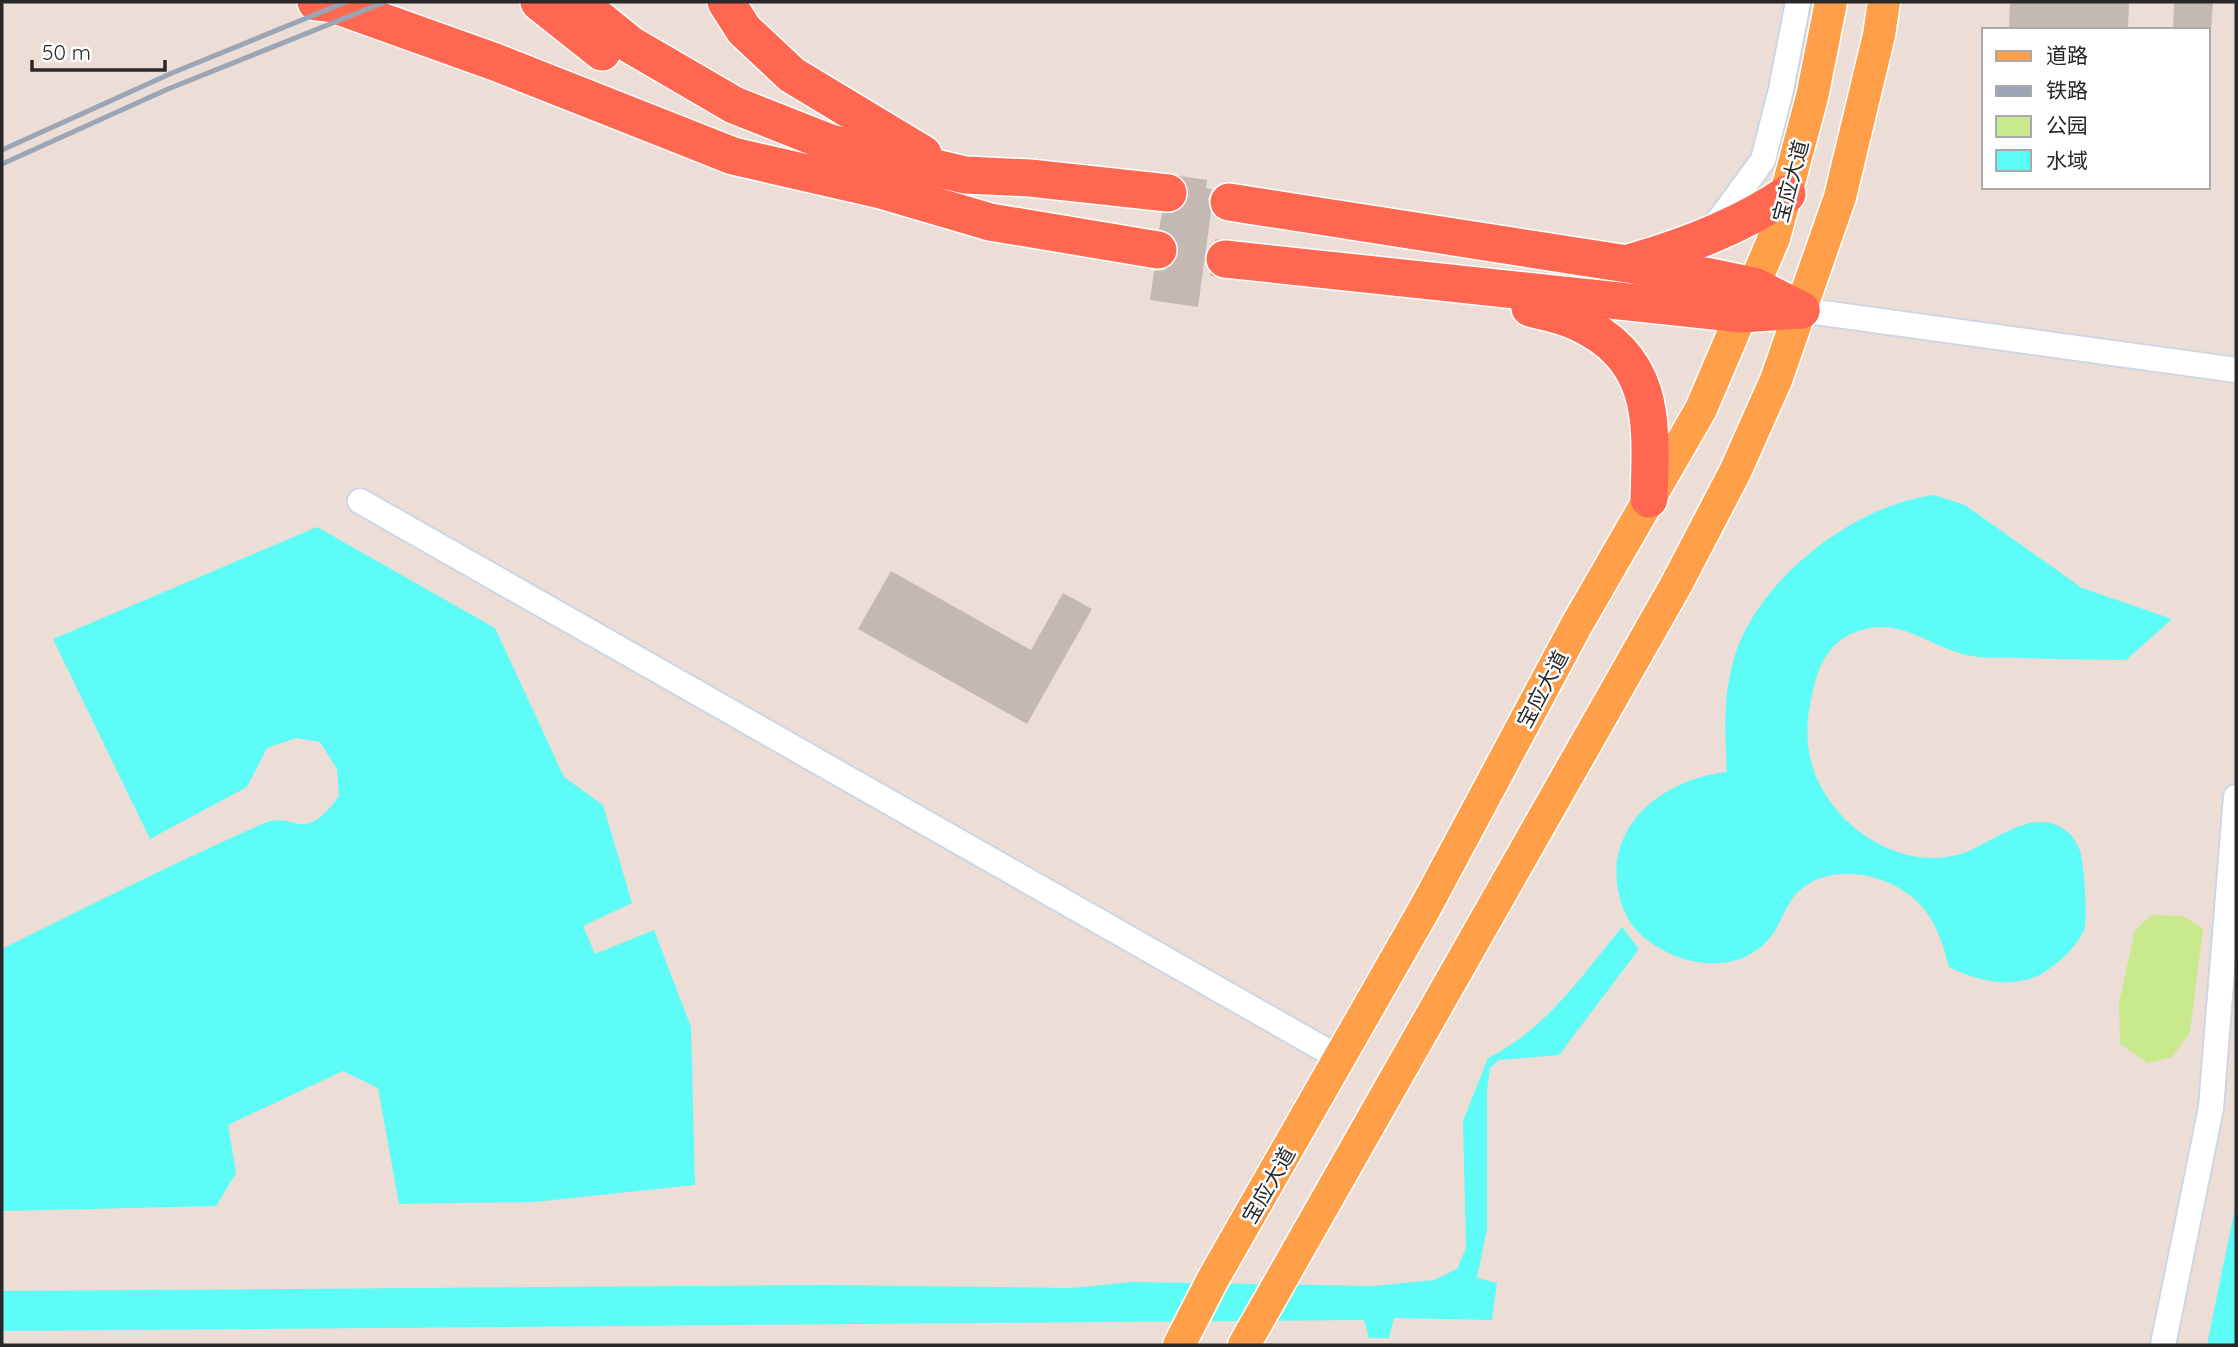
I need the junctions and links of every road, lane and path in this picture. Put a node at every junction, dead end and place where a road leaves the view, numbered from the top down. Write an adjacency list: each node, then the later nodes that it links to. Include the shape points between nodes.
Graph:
1 (316, 2): 9 (highway, via 333,4 495,62 733,156)
2 (539, 2): 9 (highway, via 620,66 719,124)
3 (578, 2): 8 (highway, via 631,45 734,105 830,143 965,175)
4 (726, 2): 8 (highway, via 744,30 792,75 917,152)
5 (1798, 2): 13 (street, via 1763,160)
6 (1831, 2): 11 (main road, 宝应大道)
7 (1884, 2): 19 (main road, via 1840,197)
8 (1030, 178): 10 (highway)
9 (881, 190): 14 (highway, via 990,222)
10 (1168, 193)
11 (1787, 194): 13 (highway, via 1757,215); 18 (main road, 宝应大道)
12 (1229, 202): 16 (highway)
13 (1707, 237): 16 (highway)
14 (1158, 250)
15 (1225, 259): 17 (highway)
16 (1626, 264): 18 (highway)
17 (1460, 284): 18 (highway); 21 (highway, via 1578,322 1630,363 1643,388 1651,423)
18 (1748, 300): 19 (highway); 21 (main road, 宝应大道, via 1701,409)
19 (1801, 310): 20 (street); 25 (main road, via 1735,472 1676,585)
20 (2236, 370)
21 (1649, 499): 24 (main road, 宝应大道)
22 (360, 502): 24 (street)
23 (2236, 797): 27 (street, via 2211,1108)
24 (1341, 1059): 26 (main road, 宝应大道)
25 (1248, 1338)
26 (1179, 1345)
27 (2163, 1345)

